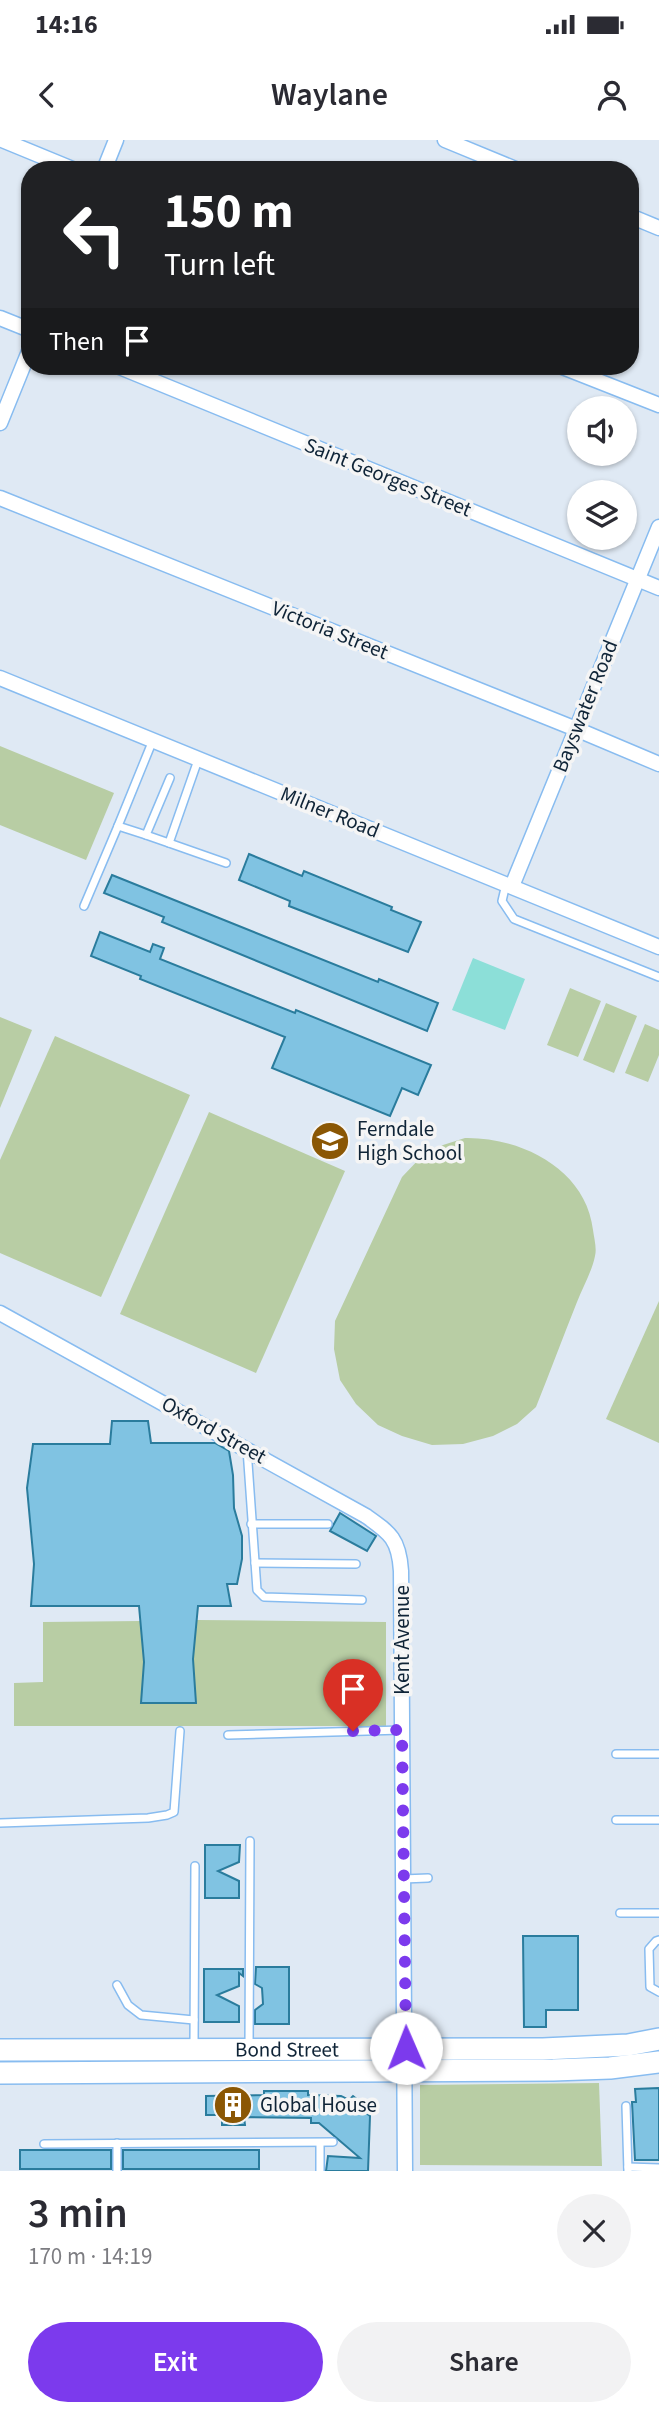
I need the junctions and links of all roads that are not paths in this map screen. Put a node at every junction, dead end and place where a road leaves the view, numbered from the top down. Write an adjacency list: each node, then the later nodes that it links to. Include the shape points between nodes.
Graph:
1 (2, 140): 6 (street)
2 (116, 140): 7 (street)
3 (444, 140): 5 (street)
4 (488, 140): 5 (street)
5 (482, 155): 8 (street)
6 (53, 161)
7 (108, 161)
8 (496, 161)
9 (639, 220): 10 (street)
10 (659, 228)
11 (0, 318): 12 (street)
12 (21, 326)
13 (21, 371): 17 (street)
14 (139, 375): 20 (street, Saint Georges Street)
15 (584, 375): 16 (street)
16 (659, 405)
17 (0, 423)
18 (0, 498): 23 (street, Victoria Street)
19 (659, 527): 20 (street, Bayswater Road)
20 (638, 579): 21 (street, Saint Georges Street); 23 (street, Bayswater Road)
21 (659, 588)
22 (0, 678): 24 (street, Milner Road)
23 (576, 729): 26 (street, Victoria Street); 32 (street, Bayswater Road)
24 (153, 740): 25 (street, Milner Road); 28 (lane)
25 (199, 759): 30 (lane); 32 (street, Milner Road)
26 (659, 764)
27 (170, 778): 29 (lane)
28 (118, 826): 29 (lane); 33 (lane)
29 (145, 835): 30 (lane)
30 (169, 843): 31 (lane)
31 (226, 863)
32 (509, 885): 34 (street, Milner Road); 35 (lane, via 502,901 514,919)
33 (84, 906)
34 (659, 947)
35 (659, 977)
36 (0, 1312): 37 (street, Oxford Street)
37 (247, 1448): 38 (lane); 42 (street, Oxford Street, via 390,1533 401,1558)
38 (251, 1524): 39 (lane); 40 (lane)
39 (328, 1524)
40 (255, 1563): 41 (lane); 43 (lane, via 257,1590 264,1597)
41 (356, 1564)
42 (401, 1571): 44 (street, Kent Avenue)
43 (362, 1600)
44 (402, 1730): 46 (lane); 55 (street, Kent Avenue)
45 (180, 1731): 51 (lane, via 174,1812 137,1818)
46 (228, 1735)
47 (616, 1754): 48 (lane)
48 (659, 1754)
49 (659, 1819): 50 (lane)
50 (616, 1820)
51 (0, 1823)
52 (250, 1841): 64 (lane)
53 (195, 1866): 61 (lane)
54 (428, 1878): 55 (lane)
55 (403, 1879): 63 (street, Kent Avenue)
56 (620, 1913): 57 (lane)
57 (659, 1913)
58 (659, 1940): 60 (lane, via 649,1949 650,1987)
59 (117, 1984): 61 (lane, via 128,2004 141,2015)
60 (659, 1992)
61 (194, 2020): 66 (lane)
62 (659, 2039): 63 (street, Bond Street, via 600,2047)
63 (406, 2048): 64 (street, Bond Street); 68 (street, Kent Avenue)
64 (249, 2049): 66 (street, Bond Street)
65 (0, 2050): 66 (street, Bond Street)
66 (194, 2050)
67 (659, 2062): 68 (street, Bond Street, via 552,2070)
68 (405, 2070): 69 (street, Bond Street); 79 (street, Kent Avenue)
69 (0, 2073)
70 (626, 2106): 76 (lane)
71 (117, 2143): 72 (lane); 74 (lane); 77 (lane)
72 (320, 2143): 73 (lane); 78 (lane)
73 (333, 2143)
74 (44, 2144)
75 (659, 2168): 76 (lane)
76 (628, 2169)
77 (117, 2171)
78 (320, 2171)
79 (405, 2171)

